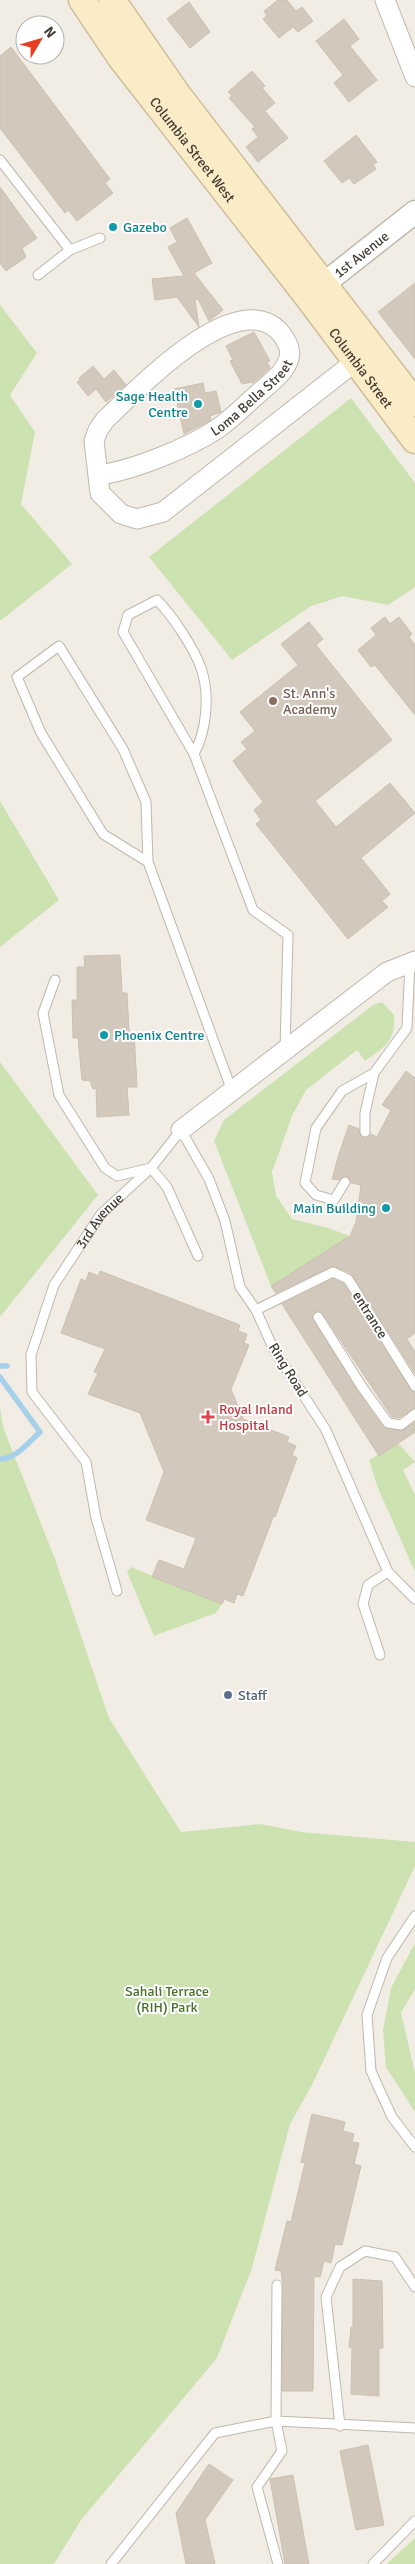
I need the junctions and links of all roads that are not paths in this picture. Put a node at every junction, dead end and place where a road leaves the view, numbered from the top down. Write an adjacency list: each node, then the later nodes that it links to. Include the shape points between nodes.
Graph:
1 (82, 0): 10 (main road, Columbia Street West, via 121,58)
2 (112, 0): 10 (main road, Columbia Street West)
3 (385, 0): 4 (street)
4 (415, 78)
5 (0, 160): 8 (lane)
6 (415, 212): 10 (street, 1st Avenue)
7 (100, 238): 8 (lane)
8 (70, 250): 9 (lane)
9 (38, 274)
10 (315, 291): 11 (main road, Columbia Street)
11 (364, 355): 12 (main road, Columbia Street); 13 (main road, Columbia Street); 14 (street, Loma Bella Street, via 163,512 136,520 121,514 100,493)
12 (415, 403)
13 (415, 440)
14 (98, 475): 14 (street, Loma Bella Street, via 94,441 98,430 164,366 214,330 241,320 265,322 283,336 290,353 281,373 217,429 160,457 116,473)
15 (194, 754): 15 (lane, via 123,632 128,615 157,600 171,615 201,668 206,706 202,740); 19 (lane, via 253,910 288,935)
16 (148, 862): 16 (lane, via 146,802 123,748 59,646 16,677 41,733 103,834); 21 (lane)
17 (412, 962): 19 (street, 3rd Avenue, via 387,972); 20 (lane, via 407,1028)
18 (55, 980): 24 (lane, via 42,1013 59,1095 105,1168 117,1176)
19 (285, 1050): 21 (street, 3rd Avenue)
20 (374, 1073): 23 (lane, via 365,1113); 25 (lane, via 342,1091 316,1128 305,1182 316,1195 334,1200)
21 (232, 1091): 22 (street, 3rd Avenue)
22 (182, 1130): 24 (lane, 3rd Avenue); 27 (lane, Ring Road, via 209,1179 224,1221 240,1287)
23 (365, 1132)
24 (151, 1168): 26 (lane, via 167,1187); 32 (lane, 3rd Avenue, via 101,1214 54,1286 31,1355 32,1392 86,1462 96,1518)
25 (345, 1182)
26 (198, 1256)
27 (256, 1310): 29 (lane, entrance, via 332,1272 348,1279); 31 (lane, Ring Road, via 274,1350 326,1430)
28 (318, 1317): 30 (lane, via 388,1423 401,1425)
29 (415, 1386)
30 (415, 1414)
31 (388, 1572): 33 (lane, Ring Road); 34 (lane, via 368,1585 363,1604)
32 (116, 1591)
33 (415, 1600)
34 (380, 1655)
35 (415, 1916): 36 (lane, via 387,1958 367,2015 371,2071 392,2117)
36 (415, 2147)
37 (277, 2285): 39 (lane)
38 (415, 2288): 40 (lane, via 396,2257 366,2250 340,2267 326,2297)
39 (276, 2421): 40 (lane); 43 (lane, via 215,2433); 44 (lane, via 282,2451 257,2487)
40 (340, 2426): 41 (lane, via 405,2425)
41 (415, 2428)
42 (415, 2522): 45 (lane)
43 (111, 2564)
44 (278, 2564)
45 (373, 2564)

